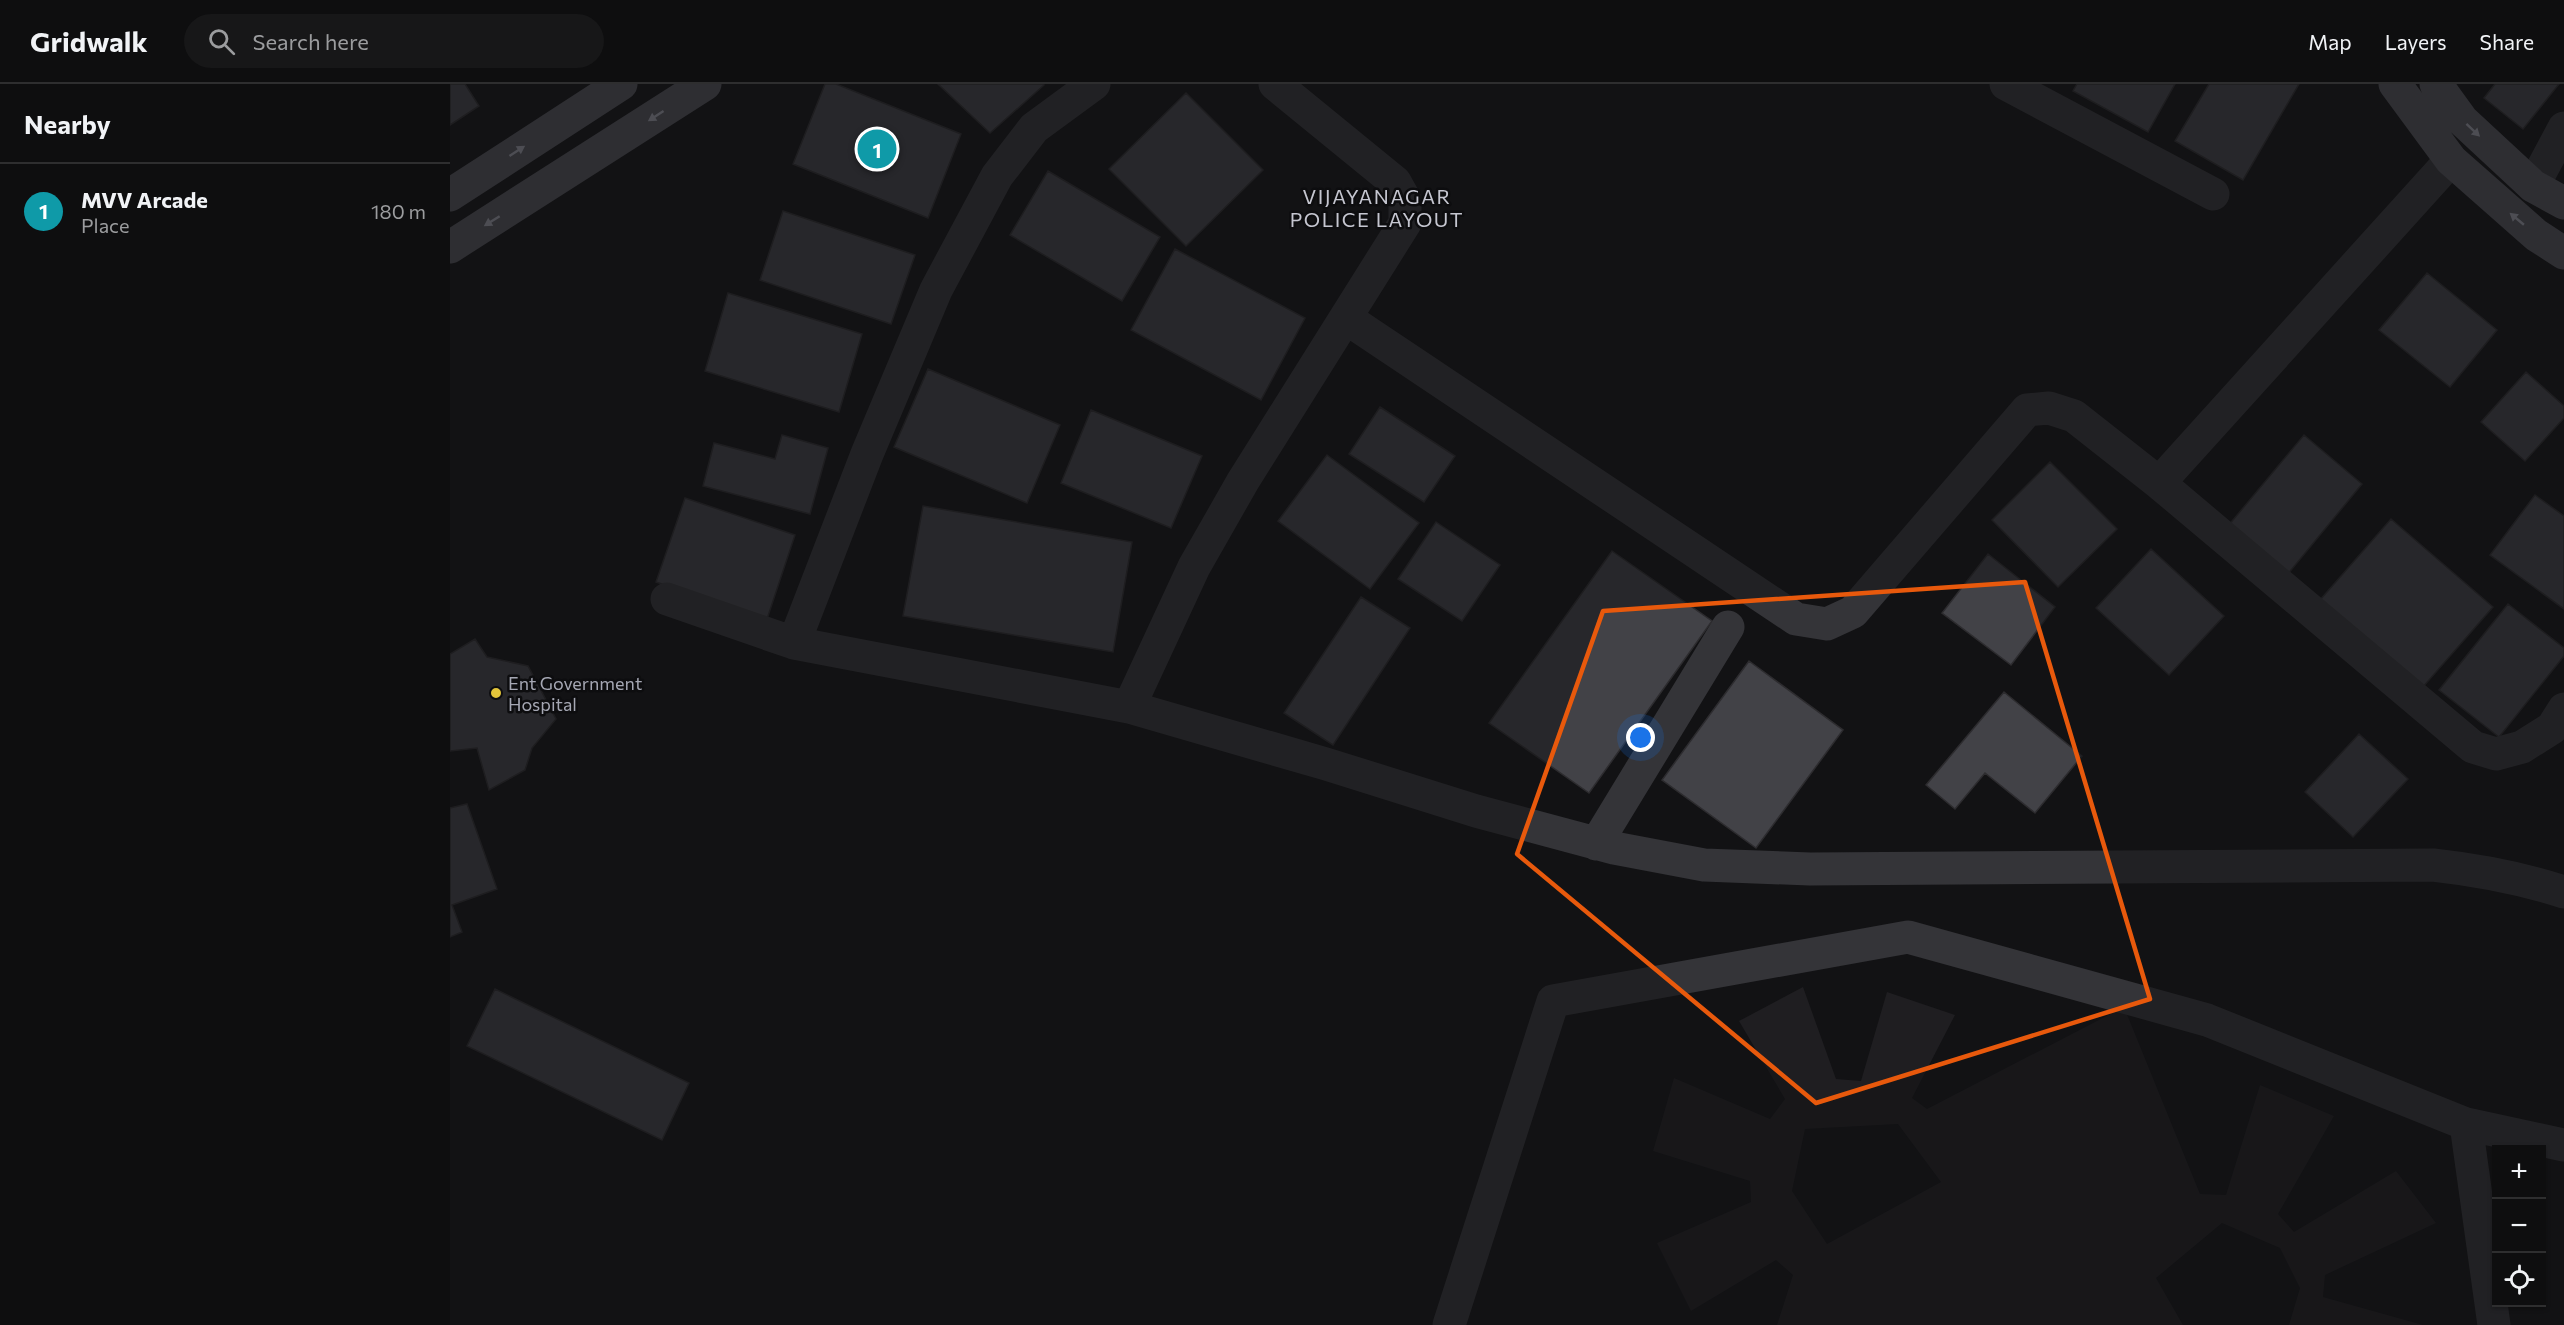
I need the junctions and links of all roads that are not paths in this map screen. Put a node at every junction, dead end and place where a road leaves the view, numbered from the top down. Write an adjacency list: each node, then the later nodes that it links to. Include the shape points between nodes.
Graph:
1 (621, 84): 12 (main road, one-way to 1)
2 (705, 84): 14 (main road, one-way to 14)
3 (1094, 84): 20 (street, via 1034,128 997,176 936,290)
4 (1275, 84): 16 (street, via 1395,182 1405,200 1405,223)
5 (2006, 84): 11 (street)
6 (2395, 84): 9 (main road)
7 (2436, 84): 10 (main road, one-way to 10, via 2462,120)
8 (2564, 128): 10 (street)
9 (2451, 159): 15 (main road, one-way to 9, via 2536,235); 17 (street)
10 (2533, 186): 13 (main road)
11 (2213, 194)
12 (450, 195)
13 (2564, 203)
14 (450, 247)
15 (2564, 253)
16 (1346, 318): 17 (street, via 1796,619 1827,624 1853,612 2027,410 2049,408 2074,416); 21 (street, via 1194,567)
17 (2159, 483): 22 (street, via 2473,747 2496,754 2522,747 2552,728)
18 (667, 599): 20 (street)
19 (1728, 627): 23 (street)
20 (794, 643): 21 (street)
21 (1129, 708): 23 (street)
22 (2564, 709)
23 (1596, 844): 24 (street, via 1704,865 1809,869 2433,865 2484,871)
24 (2564, 892)
25 (2466, 1124): 26 (street); 27 (street, via 2207,1020 1908,937 1553,1001); 28 (street)
26 (2564, 1145)
27 (1449, 1325)
28 (2494, 1325)

